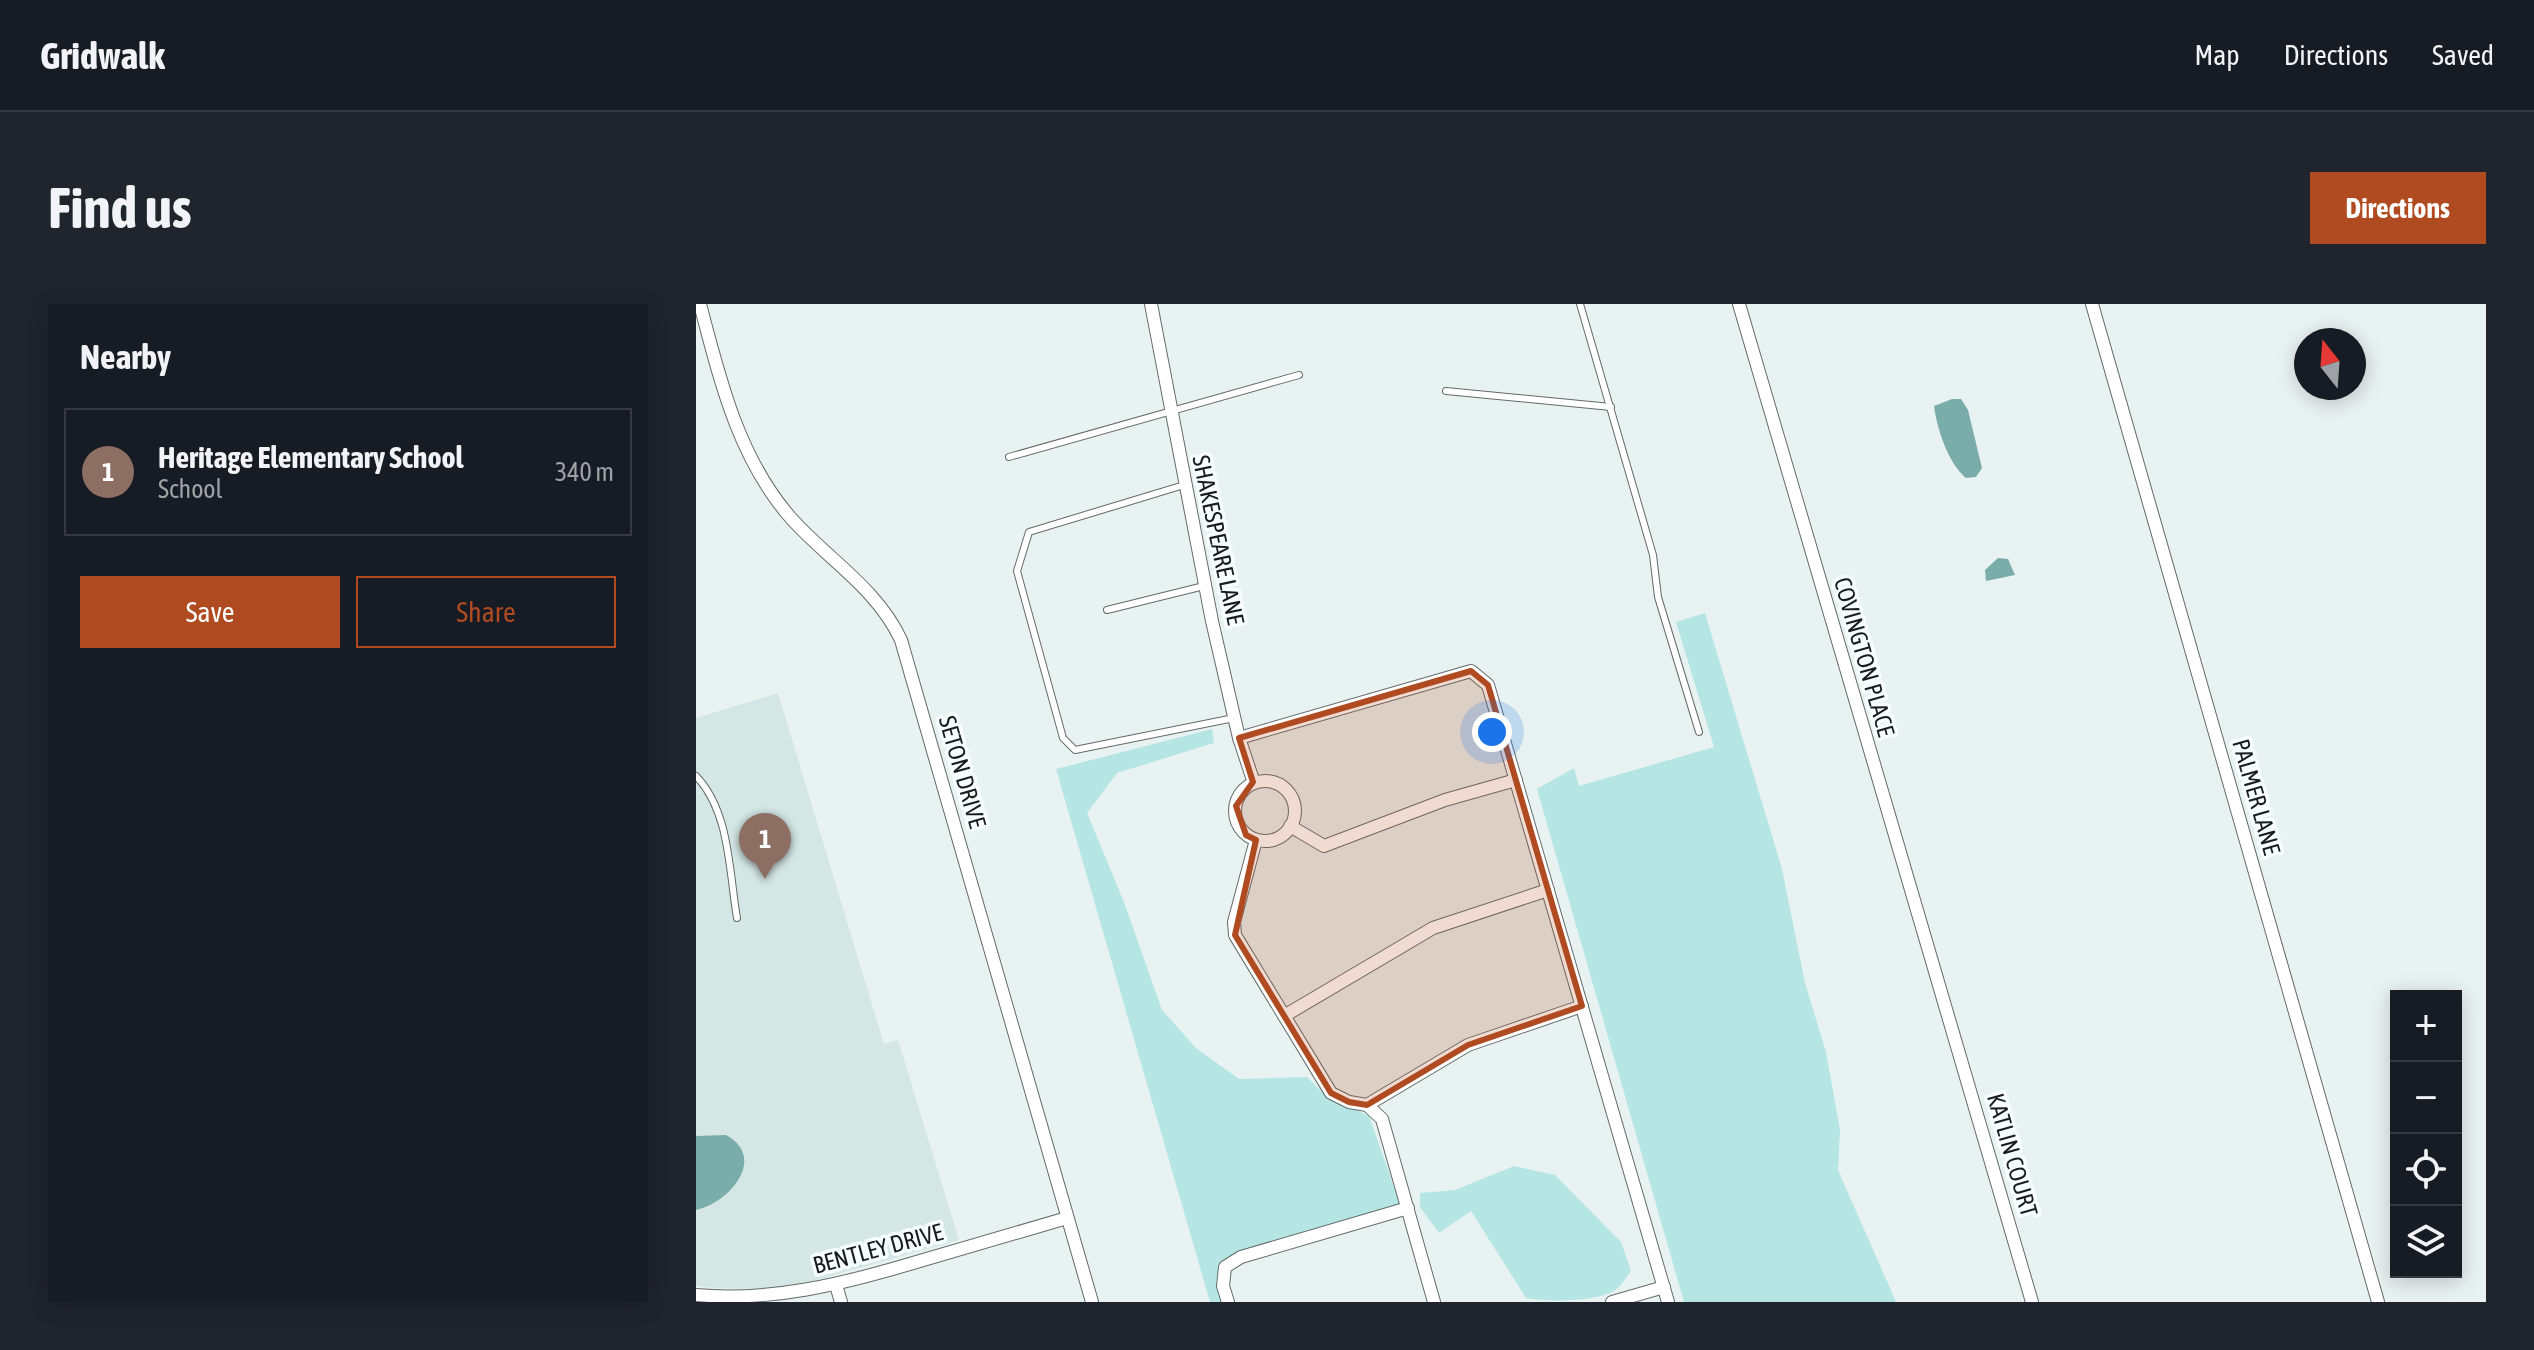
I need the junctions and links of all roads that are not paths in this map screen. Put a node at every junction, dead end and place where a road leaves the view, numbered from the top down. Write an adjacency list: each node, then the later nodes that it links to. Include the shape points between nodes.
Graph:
1 (700, 304): 29 (street, SETON DRIVE, via 750,460 791,518 870,592 901,640)
2 (1151, 304): 9 (street, SHAKESPEARE LANE)
3 (1580, 304): 8 (lane)
4 (1739, 304): 26 (street, COVINGTON PLACE)
5 (2092, 304): 40 (street, PALMER LANE)
6 (1299, 375): 9 (lane)
7 (1446, 391): 8 (lane)
8 (1611, 407): 15 (lane, via 1653,555 1658,597)
9 (1170, 411): 10 (lane); 11 (street, SHAKESPEARE LANE)
10 (1009, 457)
11 (1184, 485): 12 (street, SHAKESPEARE LANE); 14 (lane, via 1029,532 1017,571 1063,738 1075,750)
12 (1204, 586): 13 (lane); 14 (street, SHAKESPEARE LANE)
13 (1107, 610)
14 (1234, 718): 16 (street, SHAKESPEARE LANE)
15 (1699, 732)
16 (1239, 738): 18 (street, via 1471,671 1488,685); 19 (street, SHAKESPEARE LANE)
17 (696, 776): 23 (lane, via 710,793 721,822)
18 (1516, 780): 20 (street, via 1432,804 1324,846); 22 (street)
19 (1254, 783): 20 (street, via 1274,782 1286,790 1294,810); 21 (street, via 1238,797 1235,813 1240,828)
20 (1290, 826): 21 (street, via 1276,838)
21 (1256, 840): 25 (street, via 1235,935)
22 (1548, 890): 24 (street); 25 (street, via 1433,928)
23 (737, 918)
24 (1582, 1006): 27 (street, via 1468,1045); 31 (street)
25 (1284, 1016): 27 (street, via 1331,1093)
26 (1949, 1021): 39 (street, KATLIN COURT)
27 (1367, 1105): 28 (street, via 1382,1119)
28 (1408, 1208): 35 (street, via 1241,1257 1225,1267); 36 (street)
29 (1067, 1218): 30 (street, BENTLEY DRIVE); 34 (street, SETON DRIVE)
30 (836, 1285): 32 (street, BENTLEY DRIVE, via 763,1299); 33 (street)
31 (1664, 1287): 37 (street); 38 (street)
32 (696, 1295)
33 (841, 1302)
34 (1092, 1302)
35 (1228, 1302)
36 (1434, 1302)
37 (1612, 1302)
38 (1668, 1302)
39 (2032, 1302)
40 (2378, 1302)

